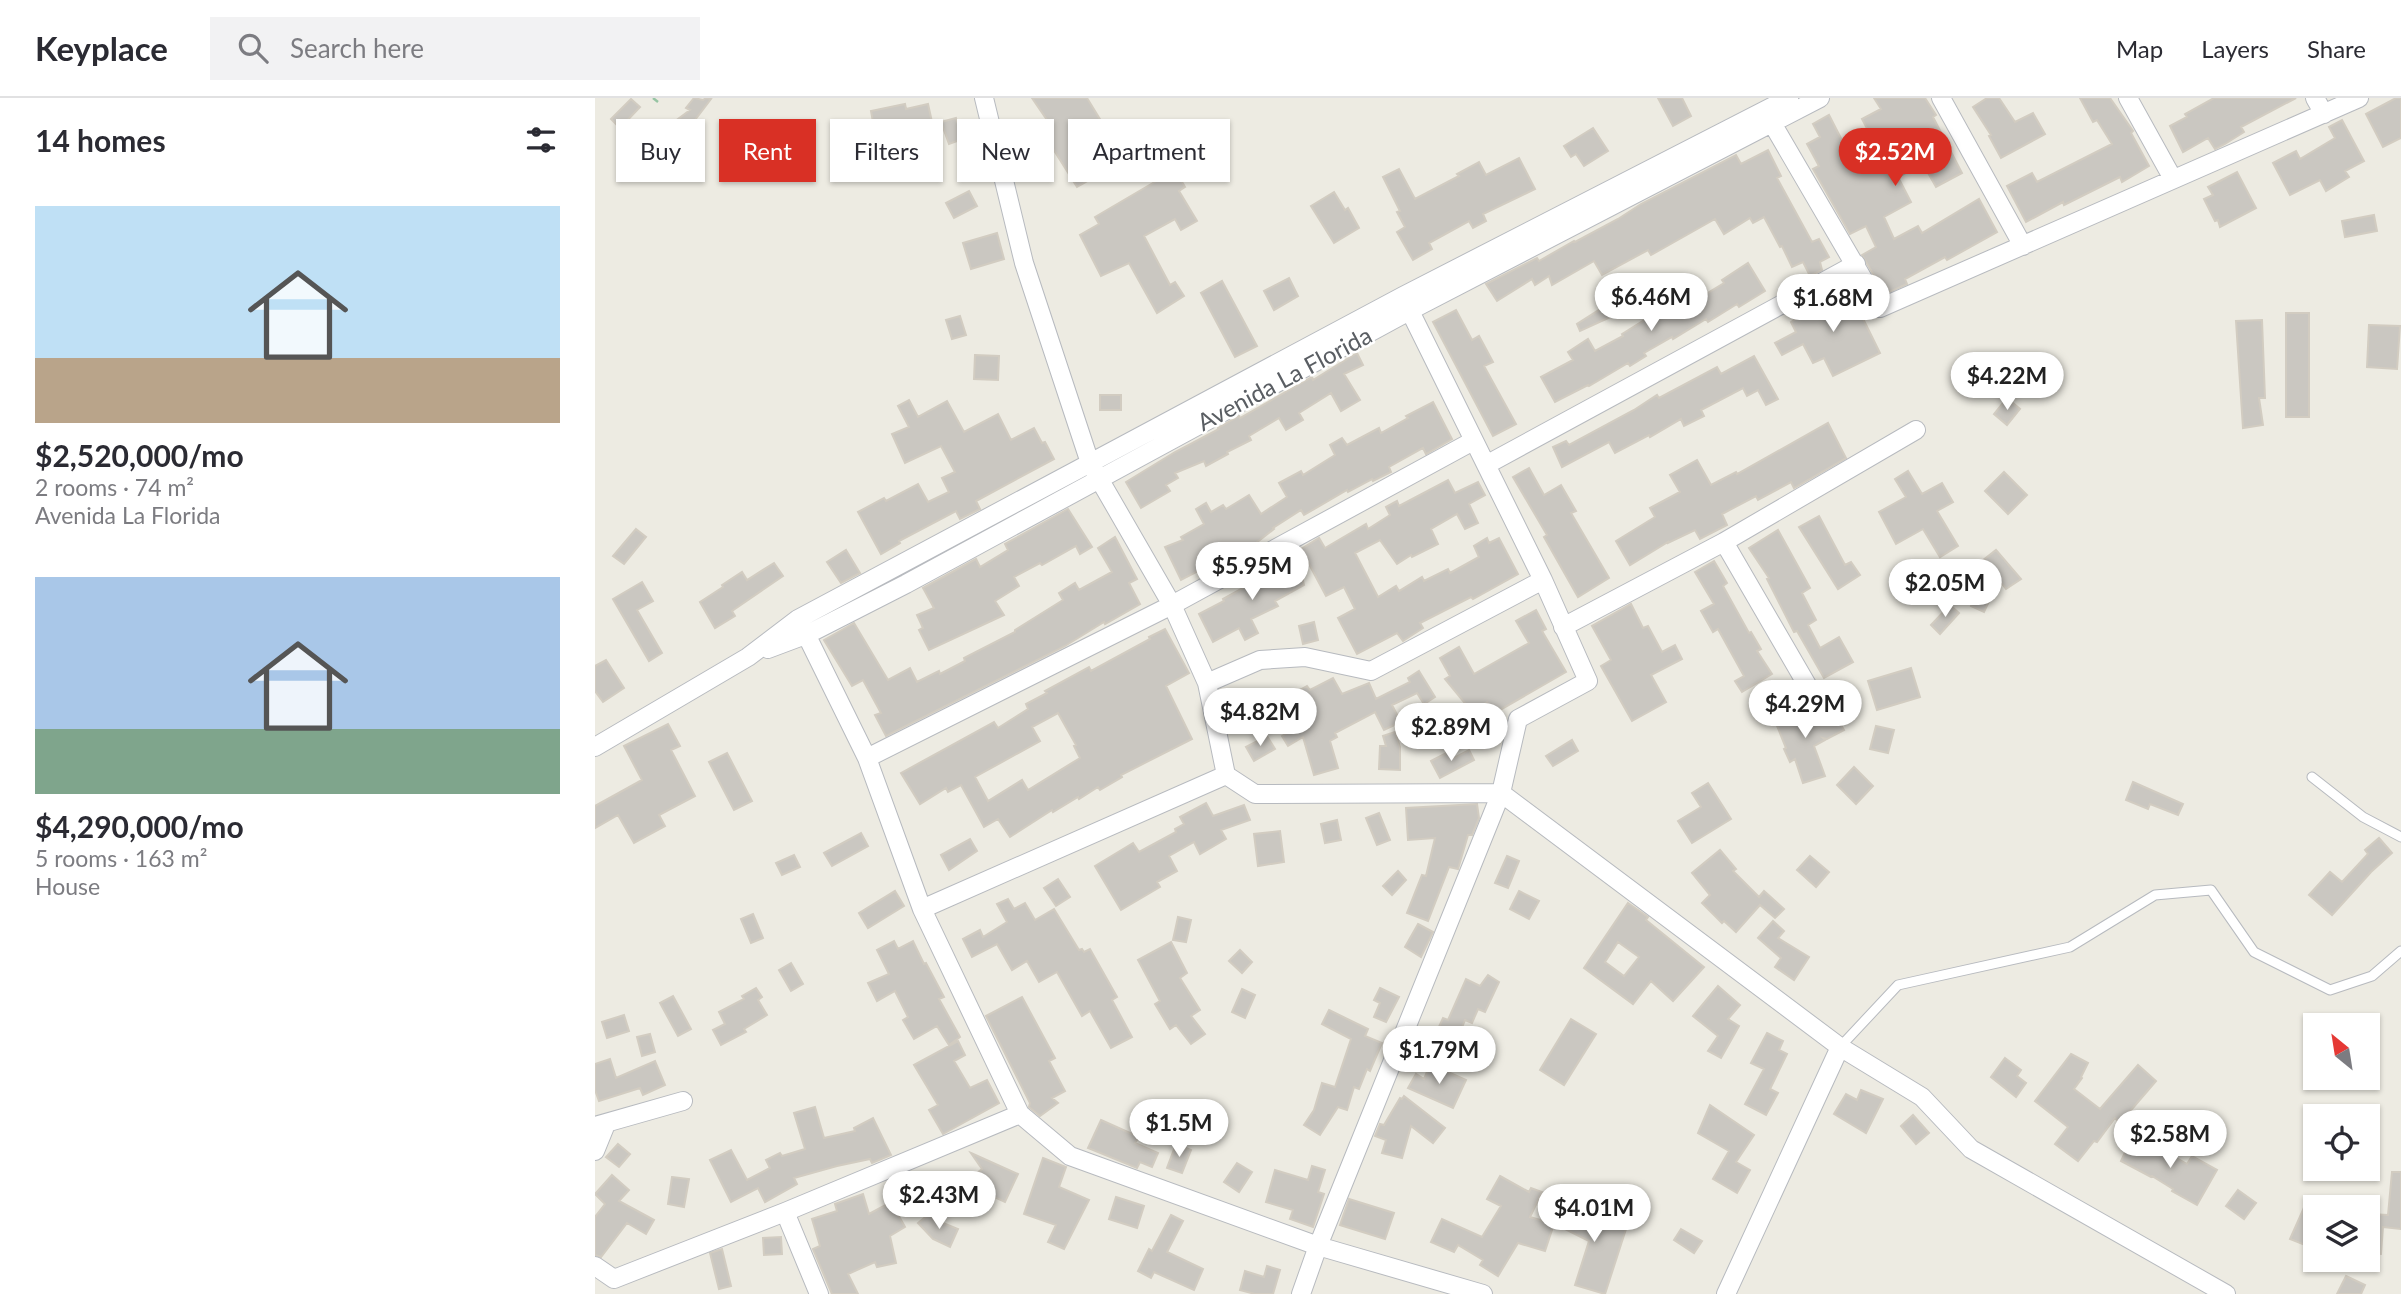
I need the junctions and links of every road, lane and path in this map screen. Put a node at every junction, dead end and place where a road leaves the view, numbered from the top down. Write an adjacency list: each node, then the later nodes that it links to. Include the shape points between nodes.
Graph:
1 (653, 98): 8 (path)
2 (984, 98): 18 (street, via 1024,263)
3 (1789, 98): 14 (street)
4 (1820, 98): 10 (street, Avenida La Florida)
5 (1941, 98): 12 (street)
6 (2128, 98): 11 (street)
7 (2360, 98): 9 (street)
8 (658, 102)
9 (2319, 106): 11 (street)
10 (1772, 122): 13 (street); 14 (street, Avenida La Florida)
11 (2173, 179): 12 (street)
12 (2023, 246): 13 (street, via 1880,308)
13 (1856, 264): 17 (street)
14 (1406, 303): 16 (street); 18 (street, Avenida La Florida)
15 (1916, 430): 19 (street)
16 (1473, 441): 17 (street); 21 (street)
17 (1486, 465): 20 (street)
18 (1095, 470): 21 (street); 22 (street, Avenida La Florida, via 907,583)
19 (1724, 542): 23 (street); 25 (street)
20 (1543, 580): 23 (street); 24 (street, via 1371,671 1305,657 1261,660)
21 (1172, 606): 24 (street); 27 (street)
22 (803, 627): 26 (street, Avenida La Florida); 27 (street)
23 (1563, 627): 30 (street, via 1588,681 1518,719)
24 (1207, 683): 28 (street)
25 (1809, 690)
26 (595, 747)
27 (867, 758): 32 (street)
28 (1226, 775): 30 (street, via 1255,794); 32 (street)
29 (2312, 777): 31 (lane, via 2363,817)
30 (1501, 793): 34 (street); 40 (street)
31 (2401, 836)
32 (922, 909): 36 (street)
33 (2401, 950): 34 (lane, via 2372,976 2330,990 2254,951 2211,890 2155,895 2070,947 1898,985)
34 (1840, 1047): 45 (street); 46 (street, via 1922,1097 1971,1149)
35 (683, 1101): 37 (street)
36 (1020, 1114): 39 (street); 40 (street, via 1070,1156)
37 (600, 1125): 38 (street)
38 (595, 1151)
39 (785, 1212): 41 (street, via 614,1279); 42 (street)
40 (1318, 1246): 43 (street); 44 (street)
41 (595, 1266)
42 (819, 1294)
43 (1301, 1294)
44 (1483, 1294)
45 (1727, 1294)
46 (2226, 1294)

